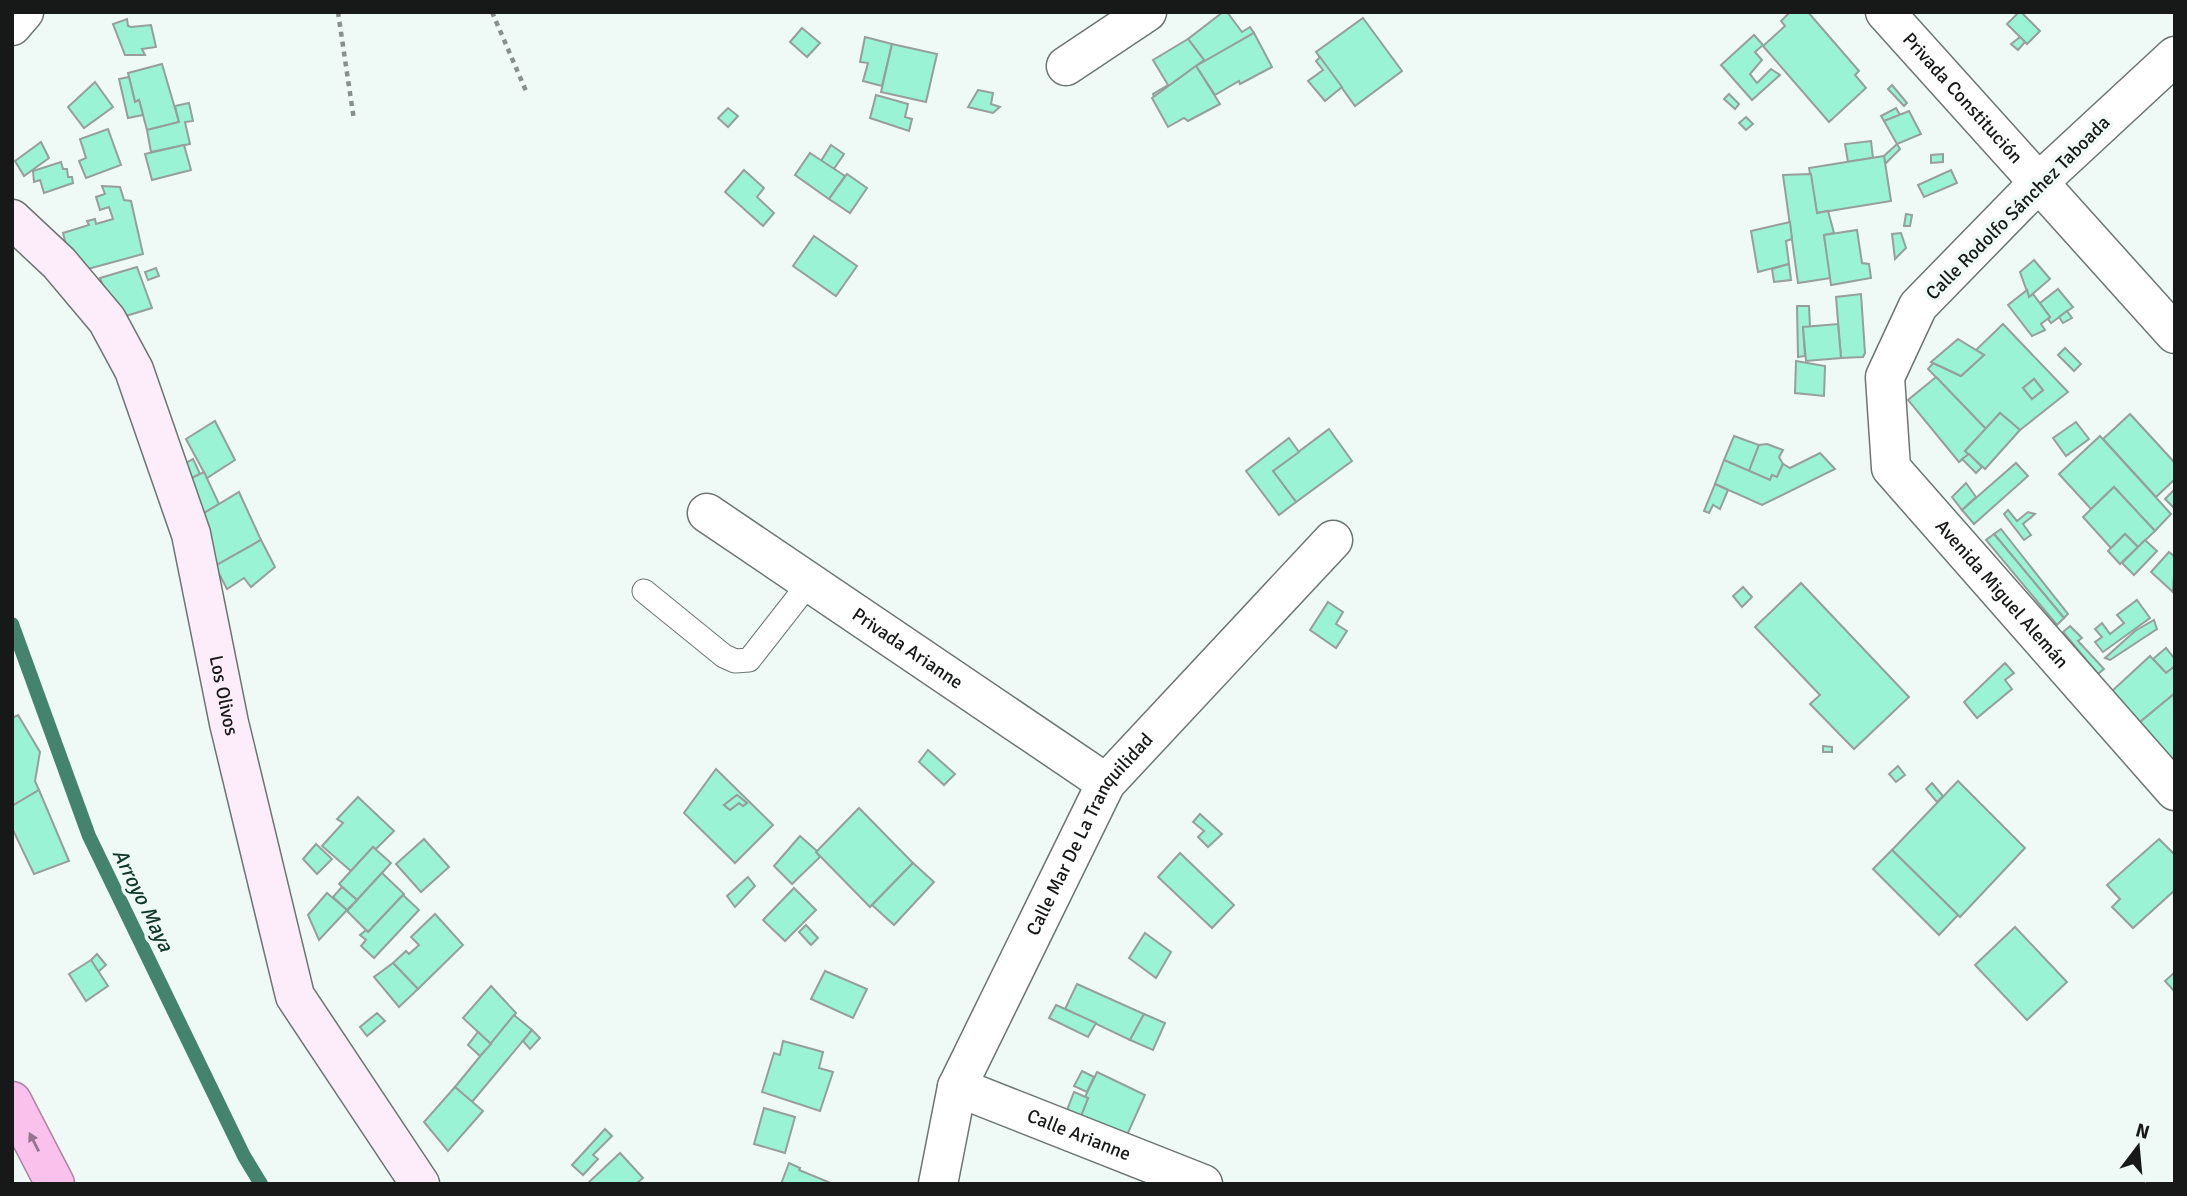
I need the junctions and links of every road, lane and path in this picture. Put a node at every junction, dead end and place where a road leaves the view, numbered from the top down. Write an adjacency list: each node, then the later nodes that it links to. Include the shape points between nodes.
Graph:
1 (24, 12): 6 (street)
2 (338, 12): 10 (path)
3 (492, 12): 9 (path)
4 (1147, 12): 8 (street)
5 (1885, 12): 11 (street, Privada Constitución)
6 (12, 26)
7 (2175, 56): 11 (street, Calle Rodolfo Sánchez Taboada)
8 (1066, 66)
9 (526, 91)
10 (354, 120)
11 (2039, 182): 13 (street, Privada Constitución); 14 (street, Calle Rodolfo Sánchez Taboada, via 1919,306)
12 (12, 219): 24 (street, Los Olivos, via 59,262 107,320 134,370 191,534 229,723 295,996)
13 (2175, 334)
14 (1885, 377): 20 (street, Avenida Miguel Alemán, via 1891,468)
15 (708, 513): 17 (street, Privada Arianne)
16 (1333, 540): 19 (street, Calle Mar De La Tranquilidad)
17 (810, 582): 18 (lane, via 749,660 736,661); 19 (street, Privada Arianne)
18 (644, 591)
19 (1106, 783): 21 (street, Calle Mar De La Tranquilidad)
20 (2175, 791)
21 (957, 1087): 25 (street, Calle Mar De La Tranquilidad); 26 (street, Calle Arianne)
22 (12, 1101): 23 (highway, one-way to 22)
23 (55, 1184)
24 (420, 1184)
25 (938, 1184)
26 (1203, 1184)

